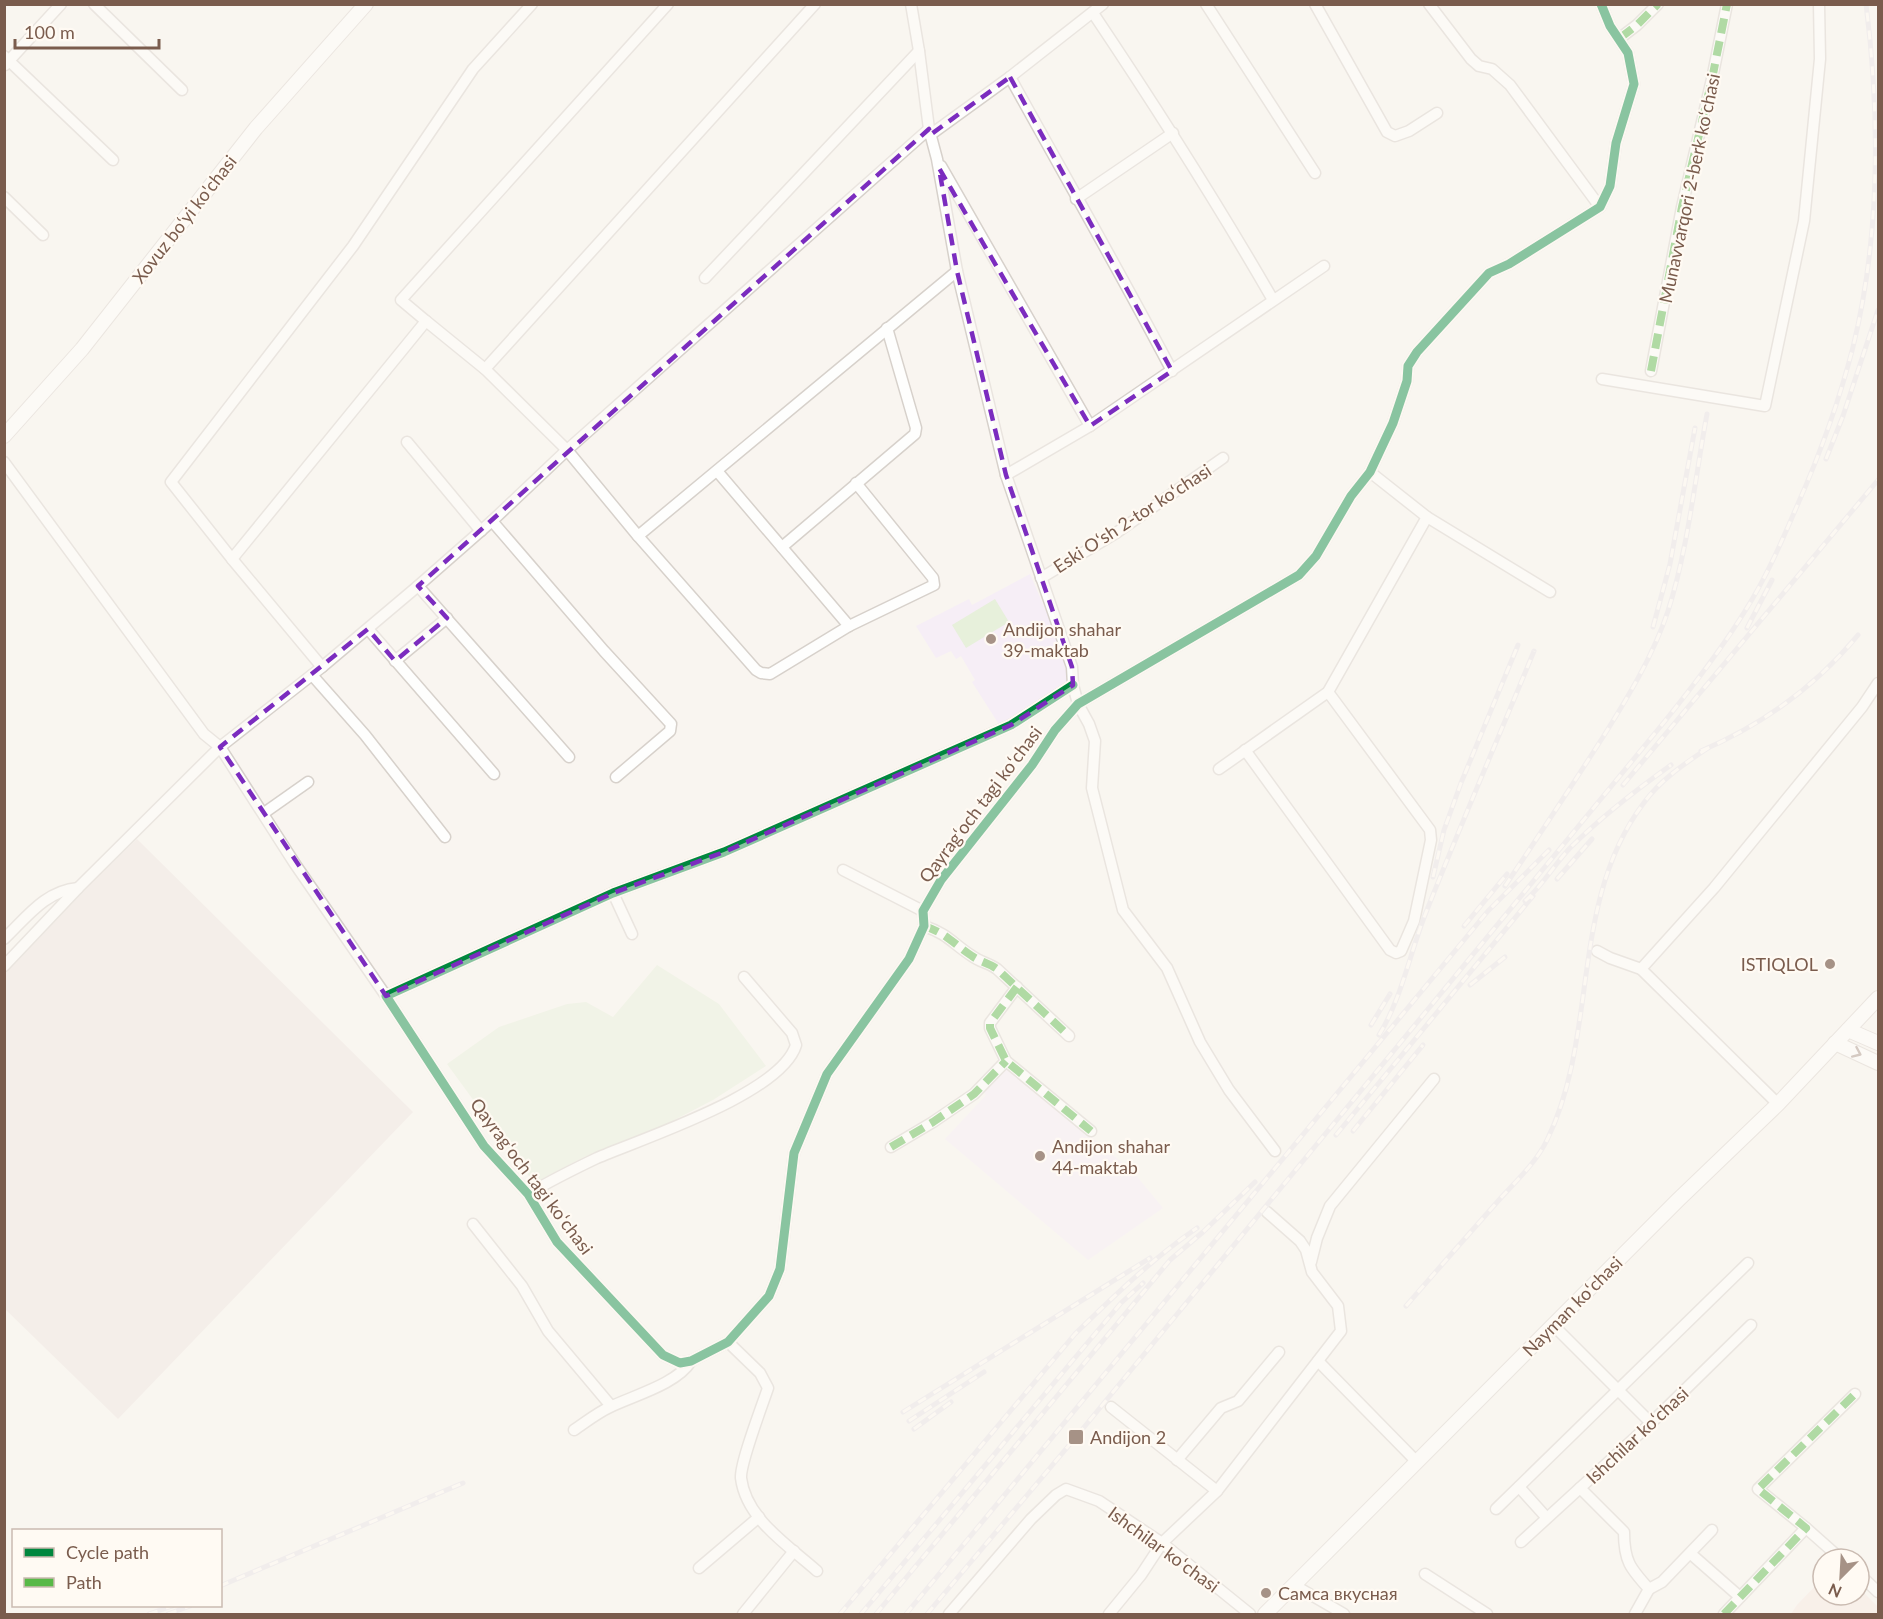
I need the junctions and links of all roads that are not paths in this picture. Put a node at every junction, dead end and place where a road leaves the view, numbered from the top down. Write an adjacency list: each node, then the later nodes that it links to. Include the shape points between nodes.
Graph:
1 (61, 4): 19 (street)
2 (94, 4): 21 (street)
3 (366, 4): 43 (main road, Xovuz bo‘yi ko'chasi, via 256,128 82,349)
4 (532, 4): 57 (street, via 473,69 353,246 171,482)
5 (668, 4): 36 (street, via 401,300)
6 (815, 4): 38 (street)
7 (911, 4): 18 (street)
8 (1103, 4): 16 (street)
9 (1206, 4): 27 (street)
10 (1315, 4): 22 (street, via 1387,132 1403,134)
11 (1429, 4): 30 (street, via 1472,59 1479,66 1492,69 1510,85)
12 (1601, 4): 17 (street)
13 (1658, 4): 17 (street)
14 (1727, 4): 40 (street, Munavvarqori 2-berk koʻchasi, via 1682,207)
15 (1819, 4): 41 (street, via 1820,58 1804,220 1765,406)
16 (1093, 13): 20 (street); 24 (street)
17 (1620, 38): 30 (street, via 1628,53 1634,84 1616,143 1610,186)
18 (919, 51): 23 (street); 34 (street)
19 (6, 61): 26 (street)
20 (1010, 77): 23 (street); 29 (street)
21 (182, 90)
22 (1437, 113)
23 (929, 132): 25 (street); 45 (street)
24 (1173, 133): 29 (street); 35 (street)
25 (937, 159): 33 (street); 42 (street)
26 (113, 160)
27 (1316, 173)
28 (4, 197): 31 (street)
29 (1076, 199): 39 (street)
30 (1600, 207): 49 (street, Qayragʻoch tagi koʻchasi, via 1489,273 1417,352 1408,366 1393,423)
31 (43, 235)
32 (1324, 266): 35 (street)
33 (957, 271): 37 (street); 50 (street)
34 (705, 278)
35 (1273, 300): 39 (street)
36 (426, 321): 38 (street); 57 (street)
37 (887, 328): 48 (street); 51 (street, via 915,434)
38 (485, 369): 45 (street)
39 (1172, 371): 42 (street)
40 (1652, 371)
41 (1602, 379)
42 (1090, 426): 50 (street)
43 (4, 435)
44 (407, 442): 54 (street)
45 (567, 450): 53 (street); 55 (street)
46 (1223, 458): 58 (street, Eski Oʻsh 2-tor koʻchasi, via 1116,533)
47 (4, 462): 71 (street, via 204,734)
48 (717, 471): 55 (street); 56 (street)
49 (1370, 472): 52 (street); 70 (street, Qayragʻoch tagi koʻchasi, via 1351,496 1316,556 1299,575)
50 (1006, 475): 58 (street)
51 (856, 483): 56 (street); 62 (street, via 933,578 934,585)
52 (1427, 517): 60 (street); 69 (street)
53 (492, 521): 54 (street); 76 (street, via 671,724 670,731)
54 (481, 531): 59 (street)
55 (638, 536): 62 (street, via 760,673 770,674)
56 (782, 547): 62 (street)
57 (231, 559): 65 (street)
58 (1041, 578): 68 (street, via 1072,667)
59 (418, 586): 61 (street); 63 (street)
60 (1550, 592)
61 (447, 618): 64 (street); 73 (street)
62 (849, 626)
63 (368, 629): 64 (street); 65 (street)
64 (395, 661): 75 (street)
65 (322, 667): 66 (street)
66 (312, 675): 71 (street); 79 (street)
67 (1878, 683): 89 (street, via 1714,888)
68 (1073, 685): 70 (street); 82 (street, Qayragʻoch tagi koʻchasi, via 1011,725 724,852)
69 (1328, 692): 72 (street); 72 (street, via 1430,830 1414,921 1401,951 1390,950)
70 (1078, 704): 83 (street, Qayragʻoch tagi koʻchasi, via 954,863); 104 (street, via 1095,741 1092,788 1123,910 1167,968 1200,1042 1229,1090)
71 (220, 747): 78 (street); 81 (street)
72 (1245, 750): 74 (street)
73 (569, 757)
74 (1219, 769)
75 (494, 774)
76 (616, 777)
77 (308, 782): 78 (street)
78 (264, 813): 92 (street)
79 (446, 837)
80 (843, 870): 83 (street)
81 (78, 888): 86 (street, via 48,897); 88 (street)
82 (613, 893): 85 (street); 92 (street, Qayragʻoch tagi koʻchasi)
83 (924, 911): 84 (street, Qayragʻoch tagi koʻchasi)
84 (924, 926): 91 (street, via 941,931); 112 (street, Qayragʻoch tagi koʻchasi, via 909,959 827,1074 794,1153 780,1269 769,1296)
85 (632, 934)
86 (4, 939)
87 (1597, 951): 89 (street)
88 (4, 966)
89 (1641, 969): 101 (street)
90 (744, 977): 105 (street, via 792,1033 795,1045 788,1060 746,1094 598,1158)
91 (1017, 987): 95 (street); 98 (street, via 990,1023)
92 (386, 996): 105 (street, Qayragʻoch tagi koʻchasi, via 484,1146)
93 (1878, 998): 94 (main road, Nayman koʻchasi)
94 (1848, 1030): 96 (main road, Nayman koʻchasi); 97 (main road)
95 (1069, 1036)
96 (1836, 1043): 99 (main road, one-way to 99); 101 (main road, Nayman koʻchasi)
97 (1878, 1043)
98 (1006, 1061): 102 (street); 103 (street, via 974,1094)
99 (1878, 1063)
100 (1434, 1078): 108 (street, via 1330,1206)
101 (1778, 1104): 110 (main road, Nayman koʻchasi)
102 (1091, 1131)
103 (891, 1147)
104 (1275, 1151)
105 (528, 1194): 114 (street, Qayragʻoch tagi koʻchasi, via 557,1242 663,1355 680,1363)
106 (1267, 1212): 108 (street, via 1300,1241)
107 (473, 1224): 118 (street, via 522,1286 548,1331)
108 (1311, 1263): 115 (street, via 1312,1272 1338,1306 1341,1331)
109 (1748, 1263): 116 (street)
110 (1552, 1325): 116 (street); 123 (main road, Nayman koʻchasi)
111 (1751, 1325): 120 (street, Ishchilar koʻchasi)
112 (728, 1342): 114 (street, Qayragʻoch tagi koʻchasi); 128 (street, via 760,1374 768,1388 741,1476 747,1500)
113 (1279, 1352): 122 (street, via 1238,1401 1221,1408)
114 (691, 1361): 118 (street, via 674,1379)
115 (1318, 1361): 123 (street); 126 (street)
116 (1618, 1389): 120 (street); 124 (street)
117 (1855, 1394): 130 (street, via 1758,1489)
118 (611, 1406): 121 (street)
119 (1111, 1407): 122 (street)
120 (1651, 1423): 125 (street, Ishchilar koʻchasi)
121 (574, 1430)
122 (1177, 1460): 126 (street)
123 (1416, 1461): 140 (main road, Nayman koʻchasi)
124 (1519, 1486): 127 (street); 129 (street)
125 (1580, 1488): 129 (street, Ishchilar koʻchasi); 141 (street, via 1624,1532 1630,1568)
126 (1217, 1491): 133 (street)
127 (1496, 1509)
128 (759, 1517): 135 (street); 137 (street)
129 (1546, 1517): 132 (street, Ishchilar koʻchasi)
130 (1806, 1528): 134 (street); 142 (street)
131 (1712, 1530): 136 (street)
132 (1521, 1542)
133 (1162, 1543): 144 (street, Ishchilar koʻchasi, via 1099,1501 1066,1490 1031,1519); 145 (street); 146 (street, Ishchilar koʻchasi)
134 (1827, 1547)
135 (794, 1551): 138 (street); 143 (street)
136 (1691, 1554): 141 (street); 142 (street)
137 (699, 1568)
138 (817, 1571)
139 (1425, 1574): 149 (street)
140 (1294, 1585): 147 (main road, Nayman koʻchasi); 148 (street)
141 (1649, 1589): 150 (street)
142 (1740, 1597): 151 (street)
143 (743, 1614)
144 (949, 1614)
145 (1109, 1614)
146 (1250, 1614)
147 (1265, 1614)
148 (1344, 1614)
149 (1486, 1614)
150 (1635, 1614)
151 (1724, 1614)

